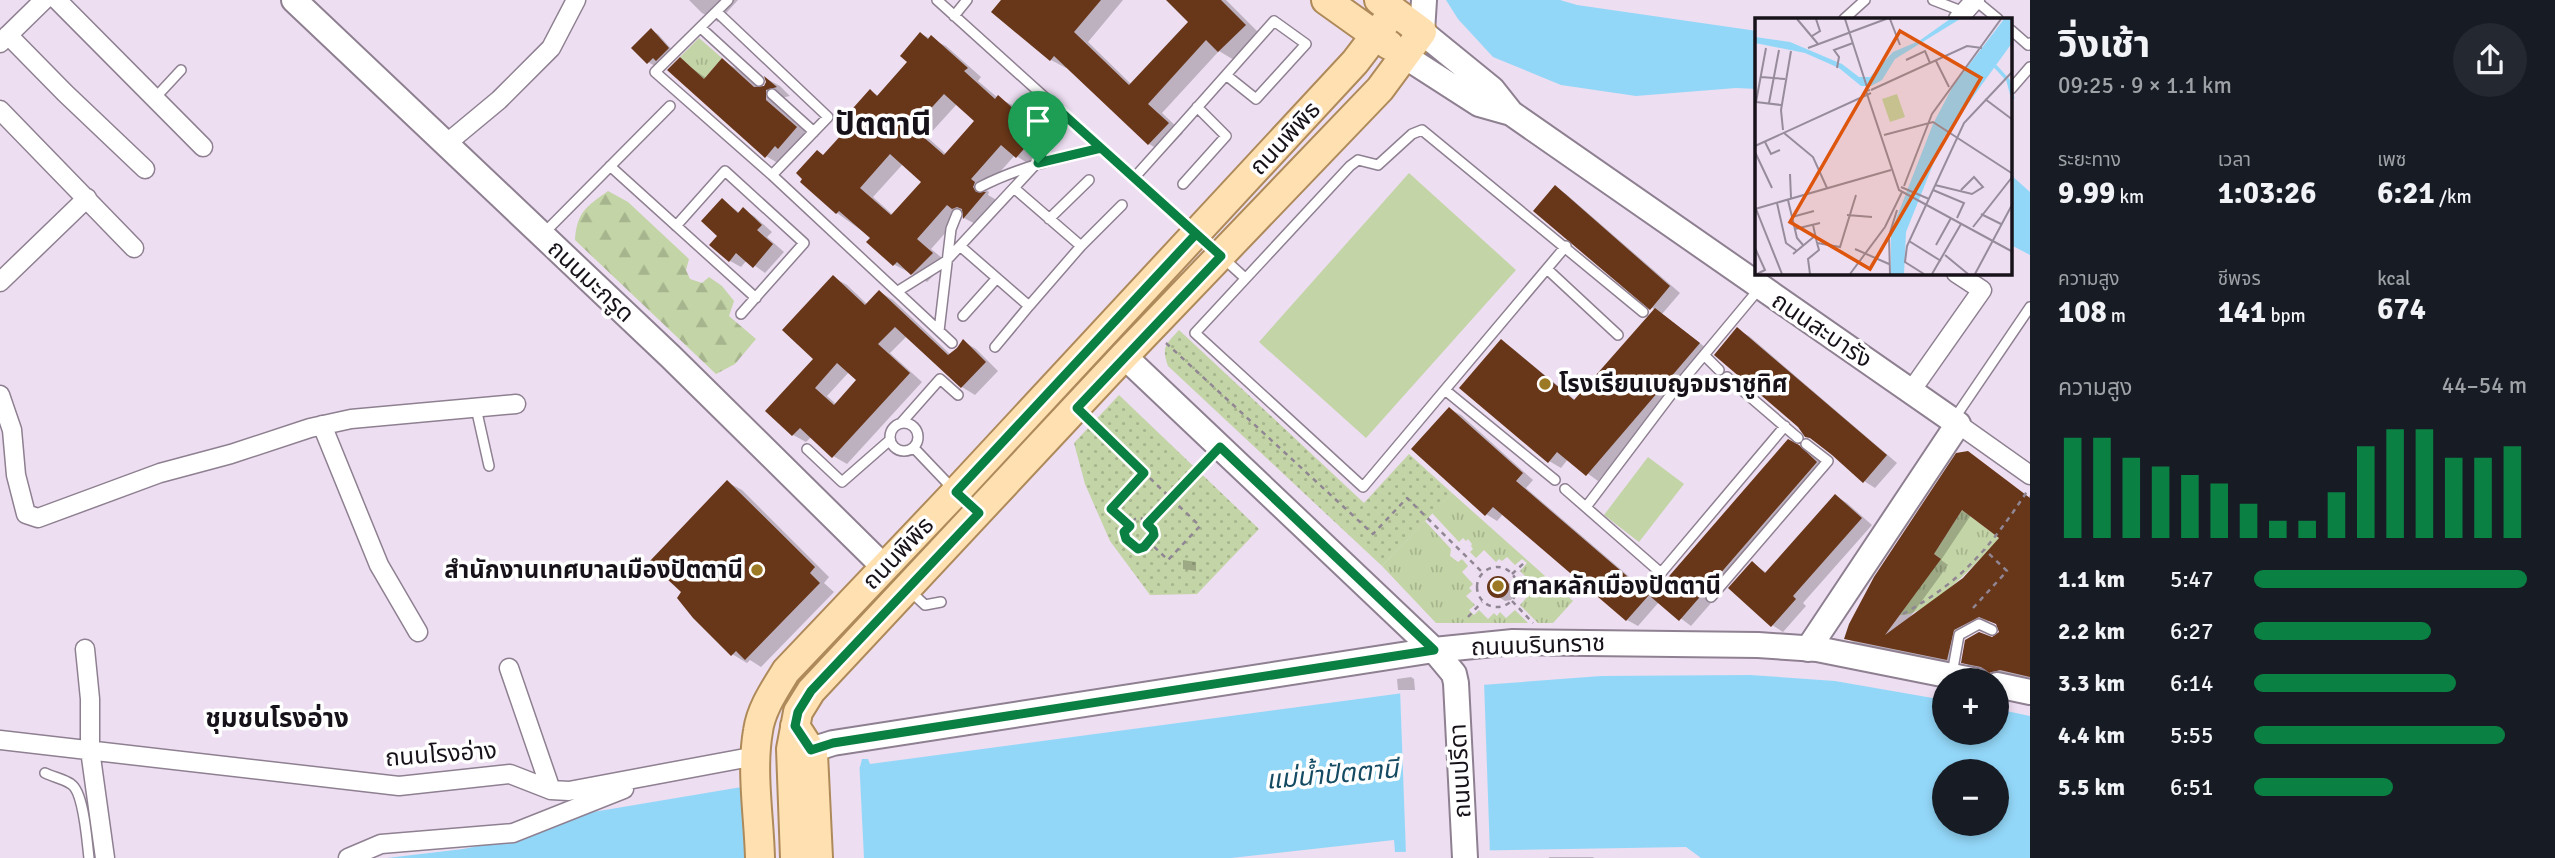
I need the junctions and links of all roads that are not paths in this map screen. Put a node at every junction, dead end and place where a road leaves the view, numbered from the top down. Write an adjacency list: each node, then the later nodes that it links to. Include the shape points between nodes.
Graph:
1 (44, 0): 22 (street)
2 (57, 0): 31 (street)
3 (294, 0): 38 (street, ถนนมะกรูด)
4 (576, 0): 38 (street, via 551,48)
5 (728, 0): 14 (lane)
6 (937, 0): 15 (lane)
7 (967, 0): 15 (lane)
8 (1326, 0): 21 (main road)
9 (1424, 0): 12 (street, via 1408,8); 20 (street)
10 (1865, 0): 16 (lane)
11 (1933, 0): 13 (lane)
12 (1387, 6): 20 (main road); 21 (main road, ถนนพิพิธ)
13 (1968, 8): 17 (lane)
14 (717, 12): 18 (lane); 37 (lane, via 828,117)
15 (954, 16): 35 (lane)
16 (1845, 18)
17 (1995, 18)
18 (701, 28): 28 (lane); 44 (lane, via 655,72)
19 (2012, 31): 23 (lane)
20 (1422, 32): 24 (main road, ถนนพิพิธ); 36 (street, via 1492,89)
21 (1376, 35): 24 (main road); 55 (main road, ถนนพิพิธ)
22 (4, 39): 43 (street)
23 (2029, 45)
24 (1406, 57): 36 (street, via 1479,104); 61 (main road, ถนนพิพิธ)
25 (2030, 67): 29 (lane)
26 (181, 71): 31 (lane)
27 (1226, 75): 27 (lane, via 1256,99 1306,44 1274,21); 33 (lane)
28 (759, 81)
29 (2012, 88)
30 (772, 94): 37 (lane)
31 (155, 98): 39 (street)
32 (670, 106): 42 (lane)
33 (1197, 107): 45 (lane); 47 (lane, via 1226,136)
34 (0, 110): 50 (street)
35 (1061, 112): 40 (lane); 41 (lane)
36 (1511, 113): 69 (street, ถนนสะบารัง)
37 (814, 131): 44 (lane)
38 (446, 144): 56 (street, ถนนมะกรูด)
39 (203, 147)
40 (1101, 148): 41 (lane); 45 (lane)
41 (1038, 163): 48 (lane); 49 (lane)
42 (610, 166): 54 (lane); 56 (lane)
43 (145, 169)
44 (772, 175): 70 (lane)
45 (1134, 178): 55 (lane)
46 (1089, 180): 53 (lane)
47 (1183, 184)
48 (980, 187)
49 (1014, 188): 53 (lane); 57 (lane)
50 (87, 198): 60 (street); 63 (street)
51 (1122, 205): 58 (lane)
52 (957, 214): 62 (lane)
53 (1049, 219): 58 (lane)
54 (676, 226): 71 (lane); 71 (lane, via 725,171 804,243)
55 (1196, 234): 61 (main road); 77 (main road, ถนนพิพิธ)
56 (542, 235): 113 (street, ถนนมะกรูด)
57 (960, 246): 62 (lane); 66 (lane)
58 (1081, 246): 72 (lane)
59 (1566, 246): 64 (lane); 67 (lane, via 1423,130 1412,134 1378,165 1358,160 1350,166); 74 (lane)
60 (134, 248)
61 (1221, 256): 67 (lane); 81 (main road, ถนนพิพิธ)
62 (946, 261): 70 (lane); 78 (lane)
63 (7, 267): 68 (street)
64 (1547, 269): 79 (lane); 88 (lane)
65 (1959, 275): 89 (street, via 1982,290)
66 (997, 278): 72 (lane); 76 (lane)
67 (1245, 278): 88 (lane, via 1195,333 1363,487)
68 (0, 282)
69 (1760, 288): 83 (lane); 89 (street, ถนนสะบารัง)
70 (898, 291): 78 (lane)
71 (755, 298): 75 (lane)
72 (1029, 306): 82 (lane)
73 (2030, 307): 96 (lane)
74 (1643, 312)
75 (741, 314)
76 (963, 316)
77 (1113, 322): 81 (main road); 94 (main road, ถนนพิพิธ)
78 (939, 331): 80 (lane)
79 (1618, 335)
80 (952, 343)
81 (1137, 343): 99 (main road, ถนนพิพิธ); 121 (street, via 1220,447)
82 (995, 347)
83 (1704, 355): 84 (lane); 86 (lane)
84 (1719, 370)
85 (1727, 377): 98 (lane)
86 (1684, 379)
87 (1676, 388): 111 (lane)
88 (1445, 390): 108 (lane)
89 (1911, 391): 96 (street, ถนนสะบารัง)
90 (0, 395): 107 (street, via 12,430)
91 (958, 395): 95 (lane, via 940,379)
92 (516, 404): 93 (street)
93 (476, 408): 97 (street); 105 (lane)
94 (1029, 412): 99 (main road); 110 (main road, ถนนพิพิธ)
95 (902, 422): 101 (lane, via 891,432); 103 (lane, via 919,434)
96 (1955, 423): 106 (street, ถนนสะบารัง); 120 (street)
97 (322, 425): 107 (street, via 160,473 38,518 26,514); 118 (street, via 379,565)
98 (1785, 426): 100 (lane); 111 (lane, via 1661,573)
99 (1053, 434): 112 (main road, ถนนพิพิธ)
100 (1798, 438)
101 (890, 440): 103 (lane, via 900,451); 104 (lane, via 842,482)
102 (1806, 444): 115 (lane, via 1828,461)
103 (914, 448): 110 (lane)
104 (807, 449)
105 (489, 466)
106 (2030, 475)
107 (8, 477)
108 (1555, 480)
109 (1565, 489): 111 (lane)
110 (956, 492): 112 (main road); 113 (main road, ถนนพิพิธ)
111 (1586, 507)
112 (979, 513): 114 (main road, ถนนพิพิธ)
113 (884, 567): 114 (main road); 130 (main road, ถนนพิพิธ, via 786,671 758,729)
114 (908, 589): 116 (lane, via 925,605); 129 (main road, ถนนพิพิธ, via 811,691 798,712 791,749)
115 (1711, 597)
116 (941, 602)
117 (1992, 630): 123 (lane, via 1979,624 1959,635)
118 (418, 632)
119 (85, 649): 128 (street)
120 (1808, 649): 121 (street, ถนนนรินทราช, via 1513,642); 124 (street, ถนนนรินทราช)
121 (1434, 650): 129 (street, ถนนนรินทราช, via 833,743); 140 (street, ถนนปรีดา, via 1456,683)
122 (509, 668): 133 (street)
123 (1953, 668)
124 (1932, 671)
125 (2009, 688): 126 (street)
126 (2030, 692)
127 (0, 740): 128 (street, ถนนโรงอ่าง)
128 (90, 750): 133 (street, ถนนโรงอ่าง, via 398,786 510,774); 135 (street)
129 (805, 755): 138 (main road, ถนนพิพิธ); 139 (main road, ถนนพิพิธ)
130 (756, 763): 132 (street, ถนนโรงอ่าง); 137 (main road, ถนนพิพิธ)
131 (46, 774): 134 (lane, via 76,789)
132 (646, 779): 133 (street, ถนนโรงอ่าง); 136 (street, via 513,833 389,843)
133 (551, 790)
134 (89, 858)
135 (105, 858)
136 (348, 858)
137 (760, 858)
138 (795, 858)
139 (818, 858)
140 (1465, 858)

